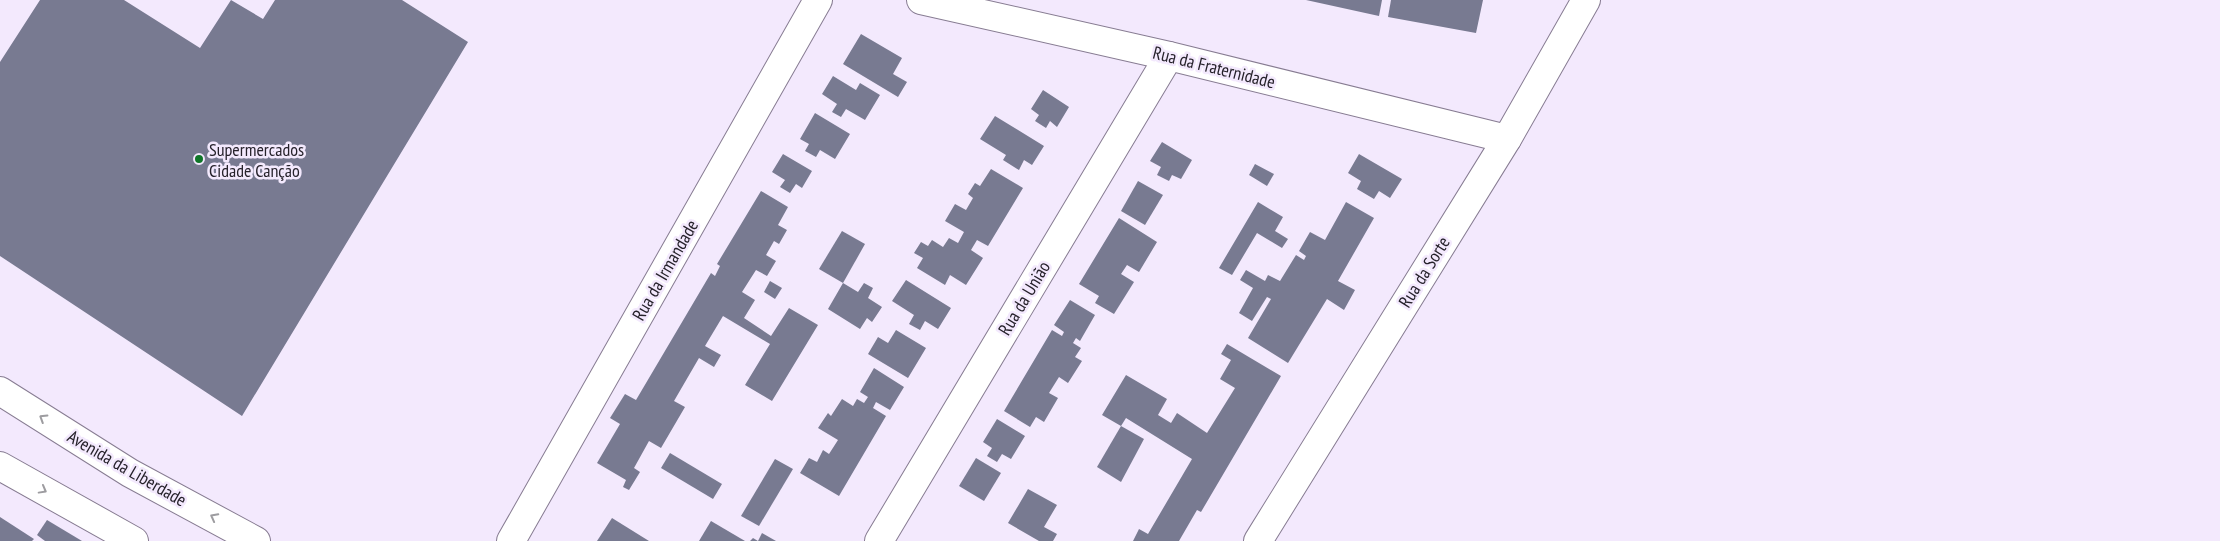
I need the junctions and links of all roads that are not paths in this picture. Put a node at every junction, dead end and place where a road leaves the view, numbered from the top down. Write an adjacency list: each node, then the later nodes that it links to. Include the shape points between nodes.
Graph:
1 (818, 0): 10 (street, Rua da Irmandade)
2 (921, 0): 4 (street, Rua da Fraternidade)
3 (1586, 0): 5 (street, Rua da Sorte)
4 (1169, 56): 5 (street, Rua da Fraternidade); 11 (street, Rua da União)
5 (1506, 139): 12 (street, Rua da Sorte)
6 (0, 391): 9 (street, Avenida da Liberdade, one-way to 6, via 130,473)
7 (0, 466): 8 (street, one-way to 8)
8 (134, 541)
9 (256, 541)
10 (511, 541)
11 (879, 541)
12 (1258, 541)

